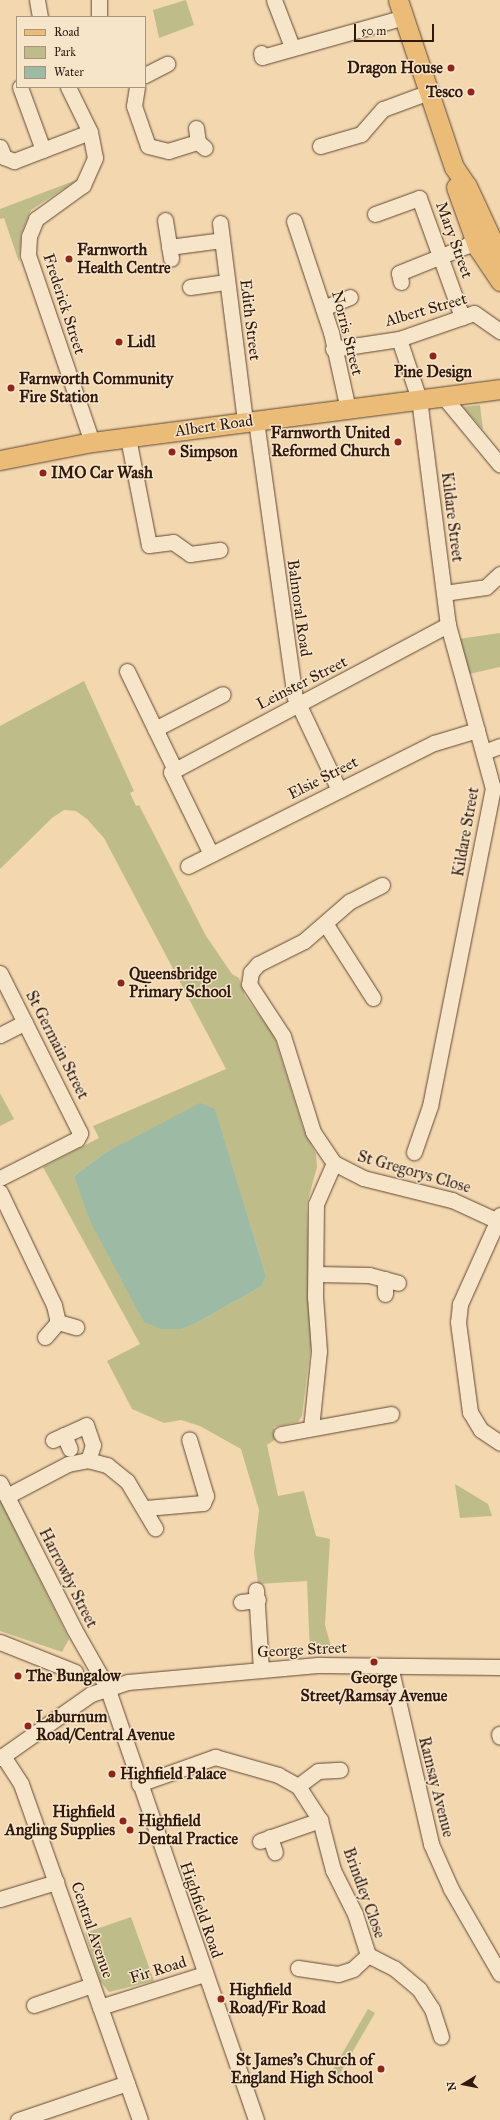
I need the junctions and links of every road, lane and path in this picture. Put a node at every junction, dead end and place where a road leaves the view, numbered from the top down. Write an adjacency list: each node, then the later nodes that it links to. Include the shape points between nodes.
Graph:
1 (37, 0): 5 (street)
2 (99, 0): 6 (street)
3 (274, 0): 7 (street)
4 (401, 9): 7 (street); 14 (main road)
5 (40, 16)
6 (99, 16)
7 (292, 47): 8 (street, via 262,57)
8 (261, 53)
9 (169, 61): 10 (street)
10 (146, 74)
11 (20, 88): 19 (street)
12 (68, 88): 15 (street, Frederick Street)
13 (137, 88): 16 (street, via 134,106 148,146 168,151)
14 (429, 92): 17 (street, via 383,109 358,135); 25 (main road, via 454,167 456,190)
15 (90, 132): 19 (street); 43 (street, Frederick Street, via 95,158 88,178 75,192 42,212 32,228 28,246 30,266)
16 (200, 140)
17 (320, 146)
18 (0, 147): 19 (street, via 4,157 14,161)
19 (43, 150)
20 (375, 214): 26 (street, Mary Street, via 419,198)
21 (166, 220): 24 (street, via 170,253)
22 (294, 221): 32 (street, Norris Street)
23 (220, 223): 24 (street, Edith Street)
24 (222, 240): 28 (street, Edith Street)
25 (483, 244): 26 (street); 27 (main road)
26 (441, 257): 29 (street, via 399,273); 33 (street, Mary Street)
27 (500, 281)
28 (227, 282): 30 (street); 41 (street, Edith Street)
29 (402, 282)
30 (190, 287)
31 (350, 297): 32 (street)
32 (323, 308): 36 (street, Norris Street)
33 (462, 317): 34 (street, Albert Street, via 479,314); 35 (street, Albert Street)
34 (500, 331)
35 (399, 339): 36 (street, Albert Street); 39 (street, Kildare Street)
36 (333, 349): 40 (street, Norris Street)
37 (500, 389): 38 (main road, Albert Road)
38 (443, 396): 39 (main road, Albert Road); 45 (street)
39 (419, 399): 40 (main road, Albert Road); 48 (street, Kildare Street)
40 (348, 409): 41 (main road, Albert Road)
41 (251, 421): 42 (main road, Albert Road); 52 (street, Balmoral Road, via 288,663)
42 (128, 438): 43 (main road, Albert Road); 46 (street, via 149,545 174,542 190,554)
43 (92, 442): 44 (main road, Albert Road)
44 (0, 460)
45 (500, 465)
46 (220, 550)
47 (500, 574): 48 (street, via 486,586)
48 (444, 593): 49 (street, Kildare Street)
49 (448, 625): 52 (street, Leinster Street); 54 (street, Kildare Street)
50 (128, 671): 53 (street)
51 (223, 694): 53 (street)
52 (298, 706): 57 (street, Leinster Street); 58 (street, Balmoral Road)
53 (156, 729): 57 (street)
54 (477, 730): 56 (street, Kildare Street); 58 (street, Elsie Street, via 434,743)
55 (500, 746): 56 (street)
56 (484, 752): 67 (street, Kildare Street, via 492,779 492,802 430,1106)
57 (173, 771): 59 (street)
58 (339, 790): 59 (street, Elsie Street)
59 (211, 854): 60 (street, Elsie Street)
60 (188, 866)
61 (382, 885): 62 (street, St Gregorys Close, via 370,900 350,901)
62 (325, 923): 64 (street); 68 (street, St Gregorys Close, via 304,941 254,968 250,984 283,1036 313,1132)
63 (0, 973): 65 (street, St Germain Street)
64 (373, 998)
65 (25, 1022): 66 (street); 69 (street, St Germain Street, via 80,1133 77,1138)
66 (0, 1035)
67 (414, 1152)
68 (334, 1163): 71 (street, St Gregorys Close, via 363,1178 452,1200); 72 (street, via 316,1204)
69 (0, 1178)
70 (0, 1192): 74 (street, via 39,1261)
71 (499, 1219): 80 (street, via 460,1304 458,1322 470,1412 481,1430)
72 (316, 1274): 73 (street, via 356,1274 392,1281); 78 (street, via 319,1351)
73 (385, 1294)
74 (58, 1322): 75 (street); 76 (street)
75 (76, 1327)
76 (45, 1337)
77 (391, 1414): 78 (street, via 367,1410)
78 (311, 1428): 79 (street)
79 (281, 1434)
80 (500, 1443)
81 (185, 1447): 85 (street, via 206,1496 203,1502)
82 (70, 1449): 83 (street, via 58,1437 86,1424 93,1445)
83 (88, 1460): 84 (street, via 68,1464); 85 (street, via 117,1472)
84 (3, 1489): 93 (street, Harrowby Street, via 74,1629)
85 (146, 1508): 86 (street)
86 (155, 1528)
87 (241, 1602): 92 (street, via 257,1595)
88 (0, 1642): 89 (street)
89 (71, 1666)
90 (390, 1666): 91 (street, George Street); 92 (street, George Street); 105 (street, Ramsay Avenue, via 431,1844 451,1889)
91 (500, 1667)
92 (261, 1669): 93 (street, George Street)
93 (107, 1687): 94 (street, George Street, via 91,1694); 96 (street, Highfield Road)
94 (2, 1757): 100 (street, Central Avenue, via 21,1784)
95 (332, 1768): 97 (street, via 310,1775)
96 (139, 1784): 97 (street, via 214,1757 231,1759); 104 (street, Highfield Road)
97 (298, 1786): 98 (street, Brindley Close)
98 (320, 1820): 99 (street, via 265,1839); 102 (street, Brindley Close, via 333,1870 355,1914)
99 (275, 1852)
100 (56, 1882): 101 (street); 106 (street, Central Avenue)
101 (0, 1899)
102 (368, 1955): 103 (street, Brindley Close, via 346,1972 315,1976); 109 (street, Brindley Close, via 394,1968 419,1989 432,2009)
103 (298, 1968)
104 (204, 1974): 108 (street, Fir Road); 113 (street, Highfield Road)
105 (500, 1974)
106 (92, 1985): 107 (street); 108 (street, Central Avenue)
107 (34, 2005)
108 (100, 2007): 110 (street, Central Avenue)
109 (441, 2037)
110 (126, 2083): 111 (street); 112 (street, Central Avenue)
111 (18, 2120)
112 (140, 2120)
113 (256, 2120)

